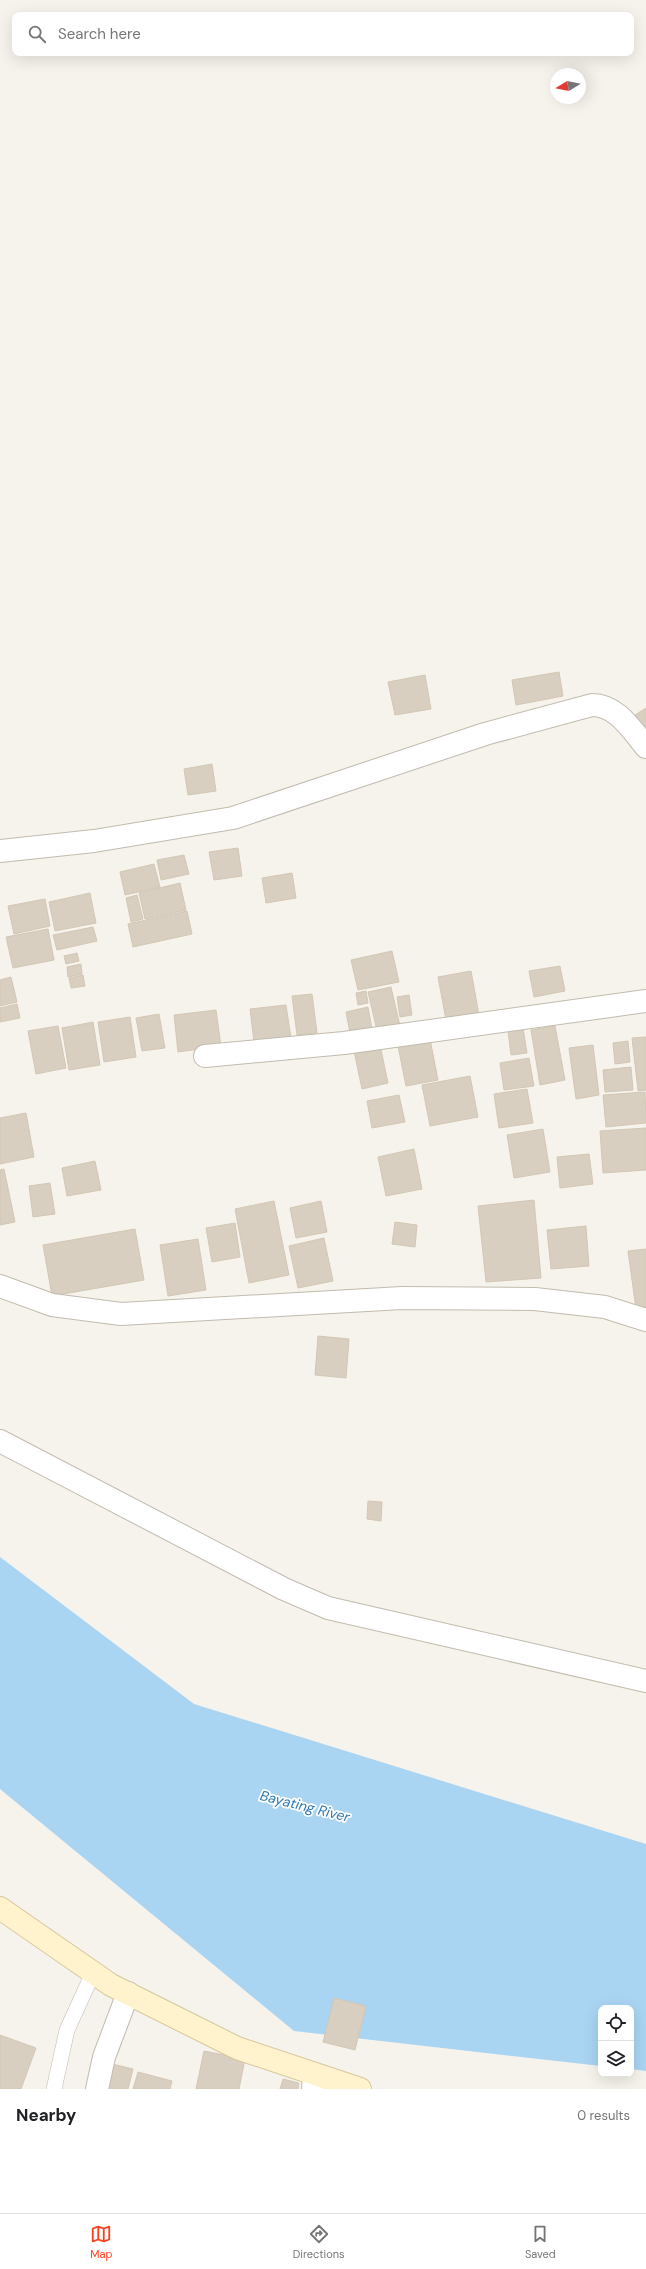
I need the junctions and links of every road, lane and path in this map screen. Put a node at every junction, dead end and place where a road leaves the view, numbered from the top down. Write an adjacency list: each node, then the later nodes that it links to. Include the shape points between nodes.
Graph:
1 (646, 747): 2 (street, via 622,718 610,708 592,705 485,734 233,818 94,841)
2 (0, 851)
3 (646, 1001): 4 (street, via 344,1043)
4 (205, 1056)
5 (0, 1286): 6 (street, via 52,1305 121,1314 402,1298 534,1299 605,1307)
6 (646, 1320)
7 (0, 1441): 8 (street, via 284,1589 328,1608)
8 (646, 1681)
9 (0, 1908): 10 (street)
10 (93, 1973): 11 (street); 13 (lane, via 67,2030)
11 (128, 1993): 12 (street, via 238,2048); 14 (street, via 104,2057)
12 (313, 2081): 15 (street)
13 (54, 2089)
14 (97, 2089)
15 (360, 2089)

